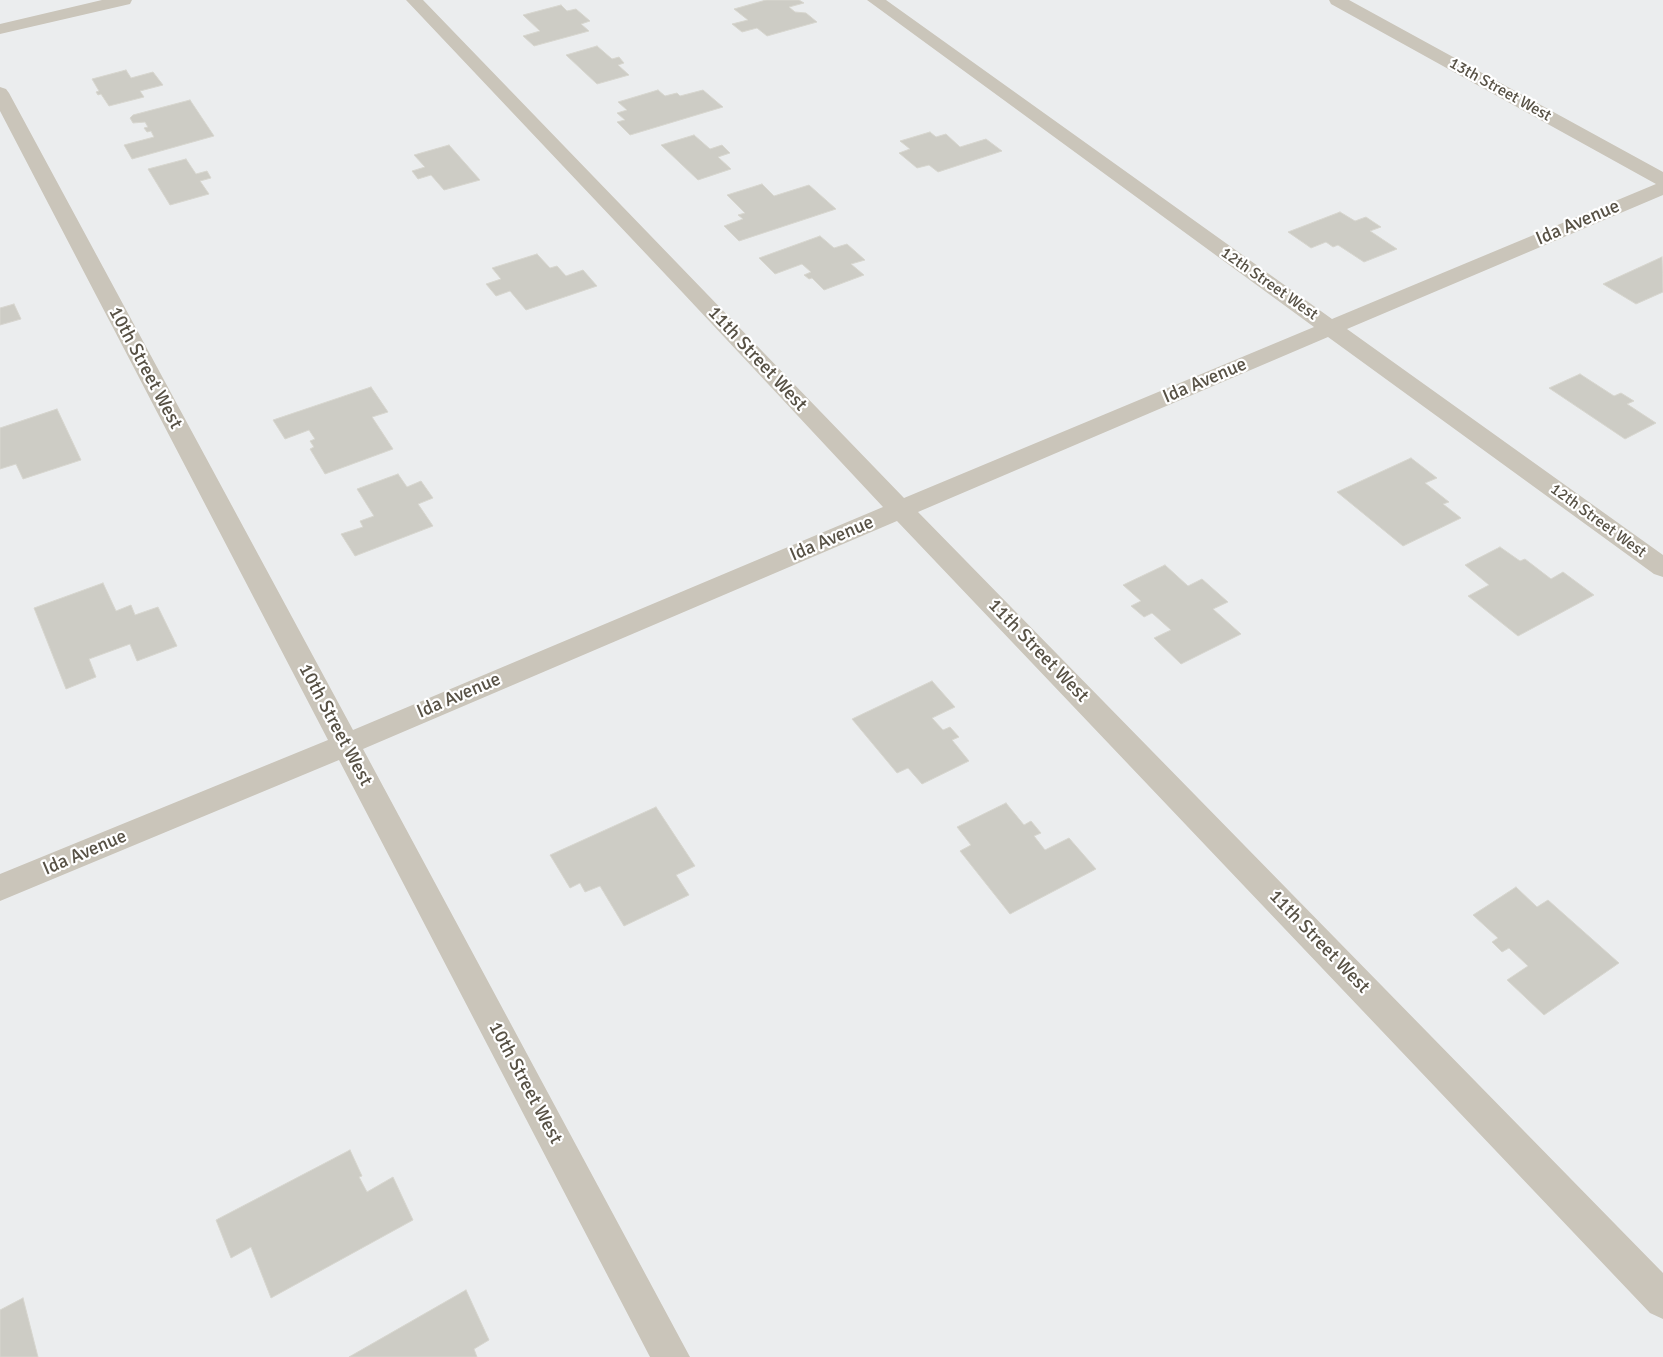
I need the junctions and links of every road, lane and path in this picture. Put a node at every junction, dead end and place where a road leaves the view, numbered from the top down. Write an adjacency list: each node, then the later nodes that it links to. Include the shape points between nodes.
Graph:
1 (124, 0): 5 (street)
2 (414, 0): 10 (street, 11th Street West)
3 (875, 0): 9 (street, 12th Street West)
4 (1337, 0): 7 (street, 13th Street West)
5 (0, 30)
6 (0, 93): 12 (street, 10th Street West)
7 (1663, 180)
8 (1663, 188): 9 (street, Ida Avenue)
9 (1331, 328): 10 (street, Ida Avenue); 11 (street, 12th Street West)
10 (902, 510): 12 (street, Ida Avenue); 14 (street, 11th Street West)
11 (1663, 568)
12 (345, 745): 13 (street, Ida Avenue); 15 (street, 10th Street West)
13 (0, 888)
14 (1663, 1300)
15 (671, 1357)

